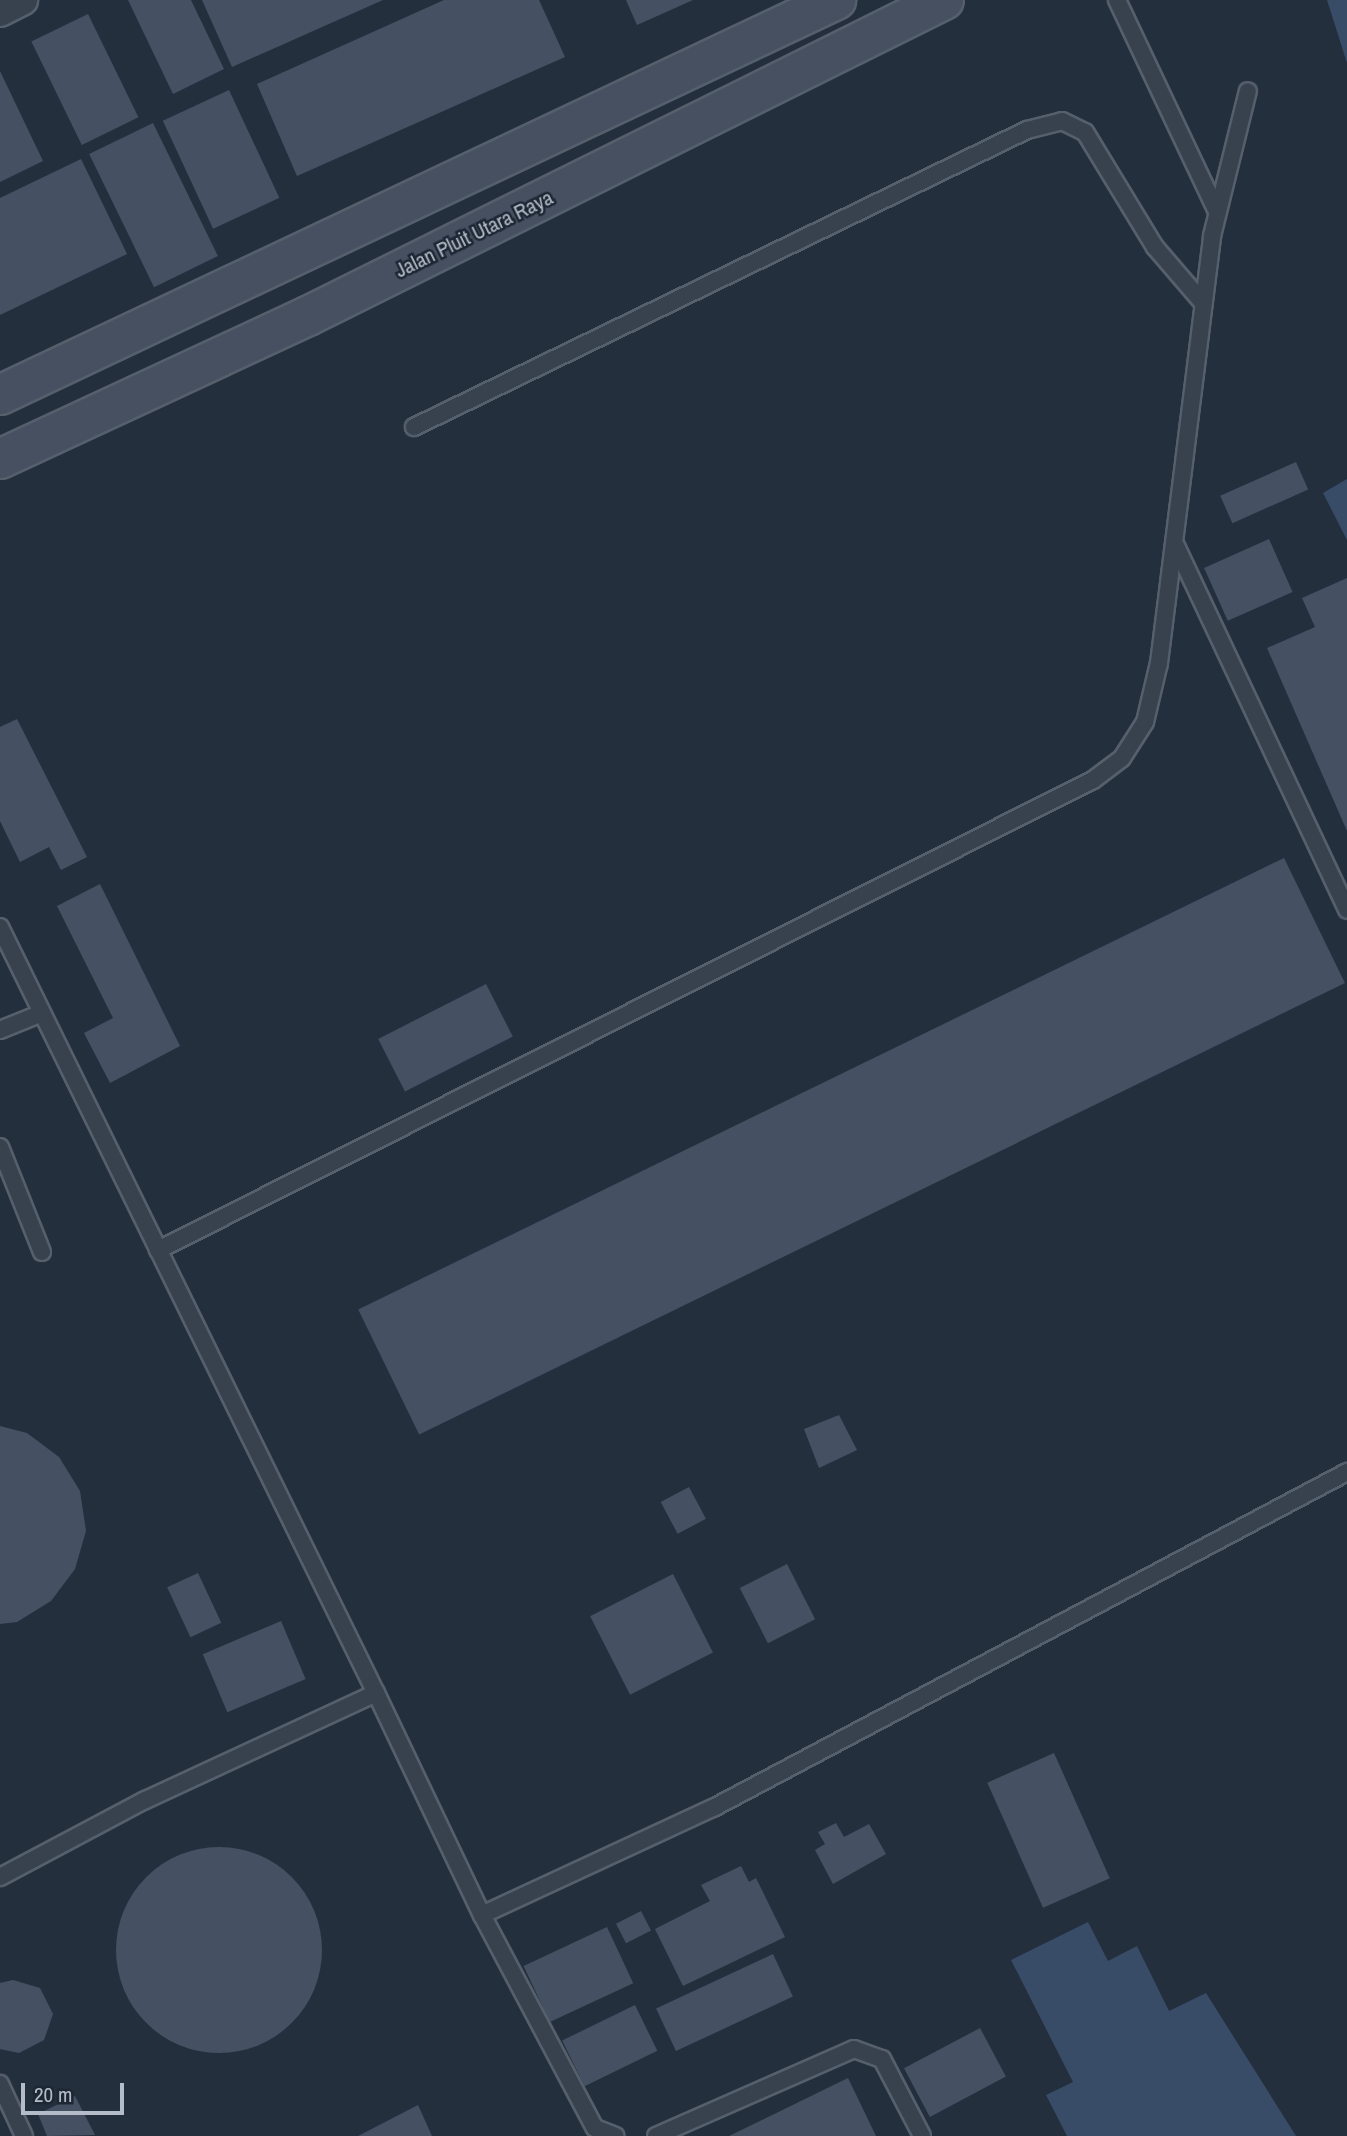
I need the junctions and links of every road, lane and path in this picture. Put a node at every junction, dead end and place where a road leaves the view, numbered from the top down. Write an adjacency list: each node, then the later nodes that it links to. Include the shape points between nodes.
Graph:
1 (22, 0): 5 (street)
2 (836, 0): 8 (street)
3 (944, 0): 10 (street, Jalan Pluit Utara Raya)
4 (1117, 0): 7 (lane)
5 (0, 11)
6 (1248, 91): 7 (lane)
7 (1217, 212): 9 (lane)
8 (285, 263): 10 (street); 11 (street)
9 (1203, 303): 12 (lane, via 1155,247 1085,132 1062,121 1027,130); 14 (lane)
10 (308, 316): 13 (street, Jalan Pluit Utara Raya)
11 (0, 395)
12 (414, 427)
13 (0, 459)
14 (1176, 546): 15 (lane); 20 (lane, via 1145,722 1122,758 1093,780)
15 (1347, 910)
16 (0, 927): 17 (lane)
17 (42, 1013): 18 (lane); 20 (lane)
18 (0, 1030)
19 (0, 1147): 21 (lane)
20 (158, 1250): 23 (lane)
21 (42, 1251)
22 (1347, 1472): 25 (lane, via 713,1808)
23 (376, 1693): 24 (lane, via 145,1800); 25 (lane)
24 (0, 1877)
25 (482, 1915): 28 (lane, via 595,2128)
26 (0, 2084): 27 (lane)
27 (24, 2136)
28 (616, 2136)
29 (656, 2136): 30 (lane, via 854,2049 882,2059)
30 (922, 2136)

